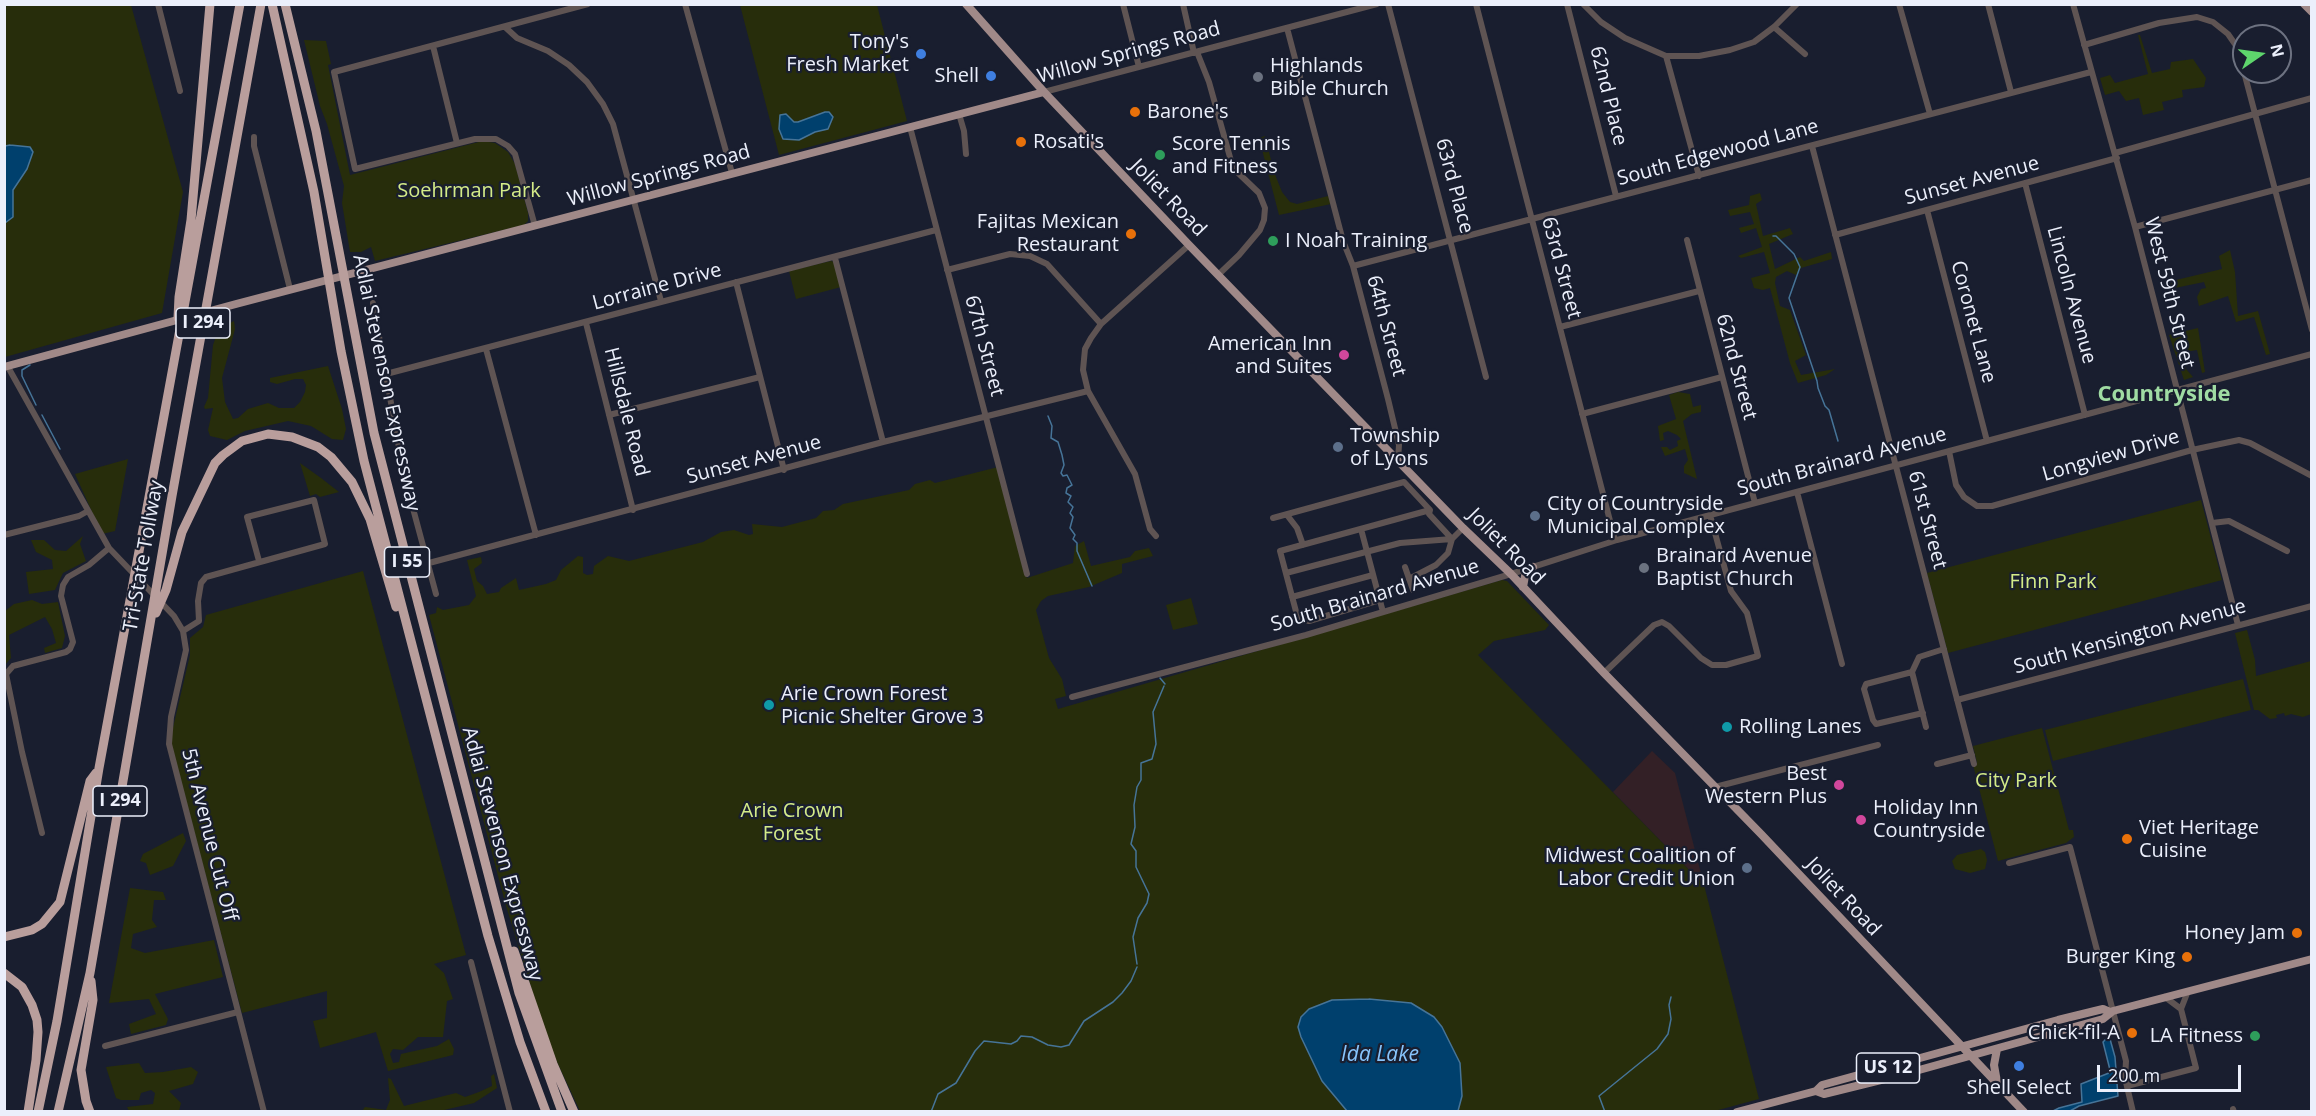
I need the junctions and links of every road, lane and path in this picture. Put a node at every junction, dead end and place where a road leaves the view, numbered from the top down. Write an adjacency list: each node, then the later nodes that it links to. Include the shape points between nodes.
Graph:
1 (158, 4): 35 (street)
2 (209, 4): 77 (highway, via 191,220 178,297)
3 (240, 4): 77 (highway, Tri-State Tollway / I 294)
4 (261, 4): 136 (highway, Tri-State Tollway / I 294)
5 (272, 4): 140 (highway, Adlai Stevenson Expressway / I 55, via 314,192 364,461)
6 (285, 4): 155 (highway, Adlai Stevenson Expressway / I 55, via 319,142 374,433)
7 (588, 4): 23 (street)
8 (685, 4): 48 (street)
9 (966, 4): 36 (main road, Joliet Road)
10 (1123, 4): 32 (street)
11 (1183, 4): 29 (street)
12 (1377, 4): 25 (street, Willow Springs Road)
13 (1388, 4): 62 (street, 63rd Place)
14 (1476, 4): 56 (street, 63rd Street)
15 (1567, 4): 53 (street, 62nd Place)
16 (1583, 4): 31 (street, via 1600,22 1625,38)
17 (1797, 4): 24 (street)
18 (1899, 4): 40 (street)
19 (1988, 4): 37 (street)
20 (2073, 4): 27 (street, West 59th Street)
21 (2304, 4): 22 (main road)
22 (2312, 12)
23 (504, 27): 28 (street); 54 (street, via 517,38 548,51 587,82 613,124)
24 (1774, 27): 30 (street); 31 (street, via 1754,42 1730,50 1699,56)
25 (1287, 28): 29 (street, Willow Springs Road); 65 (street, 64th Street)
26 (2232, 39): 27 (street, via 2221,27 2198,17 2175,19)
27 (2084, 45): 33 (street, West 59th Street)
28 (433, 46): 44 (street); 44 (street, via 334,72 355,169)
29 (1196, 52): 32 (street, Willow Springs Road); 67 (street, via 1209,82 1233,168 1259,194 1265,208 1260,230)
30 (1804, 54)
31 (1666, 56): 49 (street)
32 (1139, 67): 36 (street, Willow Springs Road)
33 (2091, 72): 37 (street, South Edgewood Lane); 47 (street, West 59th Street)
34 (2247, 84): 41 (street)
35 (180, 91)
36 (1044, 92): 39 (main road, Willow Springs Road); 63 (main road, Joliet Road)
37 (2012, 92): 40 (street, South Edgewood Lane)
38 (2312, 98): 41 (street, Sunset Avenue)
39 (959, 114): 42 (main road, Willow Springs Road); 46 (street)
40 (1930, 114): 45 (street, South Edgewood Lane)
41 (2255, 115): 47 (street, Sunset Avenue); 52 (street)
42 (910, 127): 48 (main road, Willow Springs Road); 59 (street, 67th Street)
43 (254, 137): 69 (street)
44 (457, 143): 57 (street, via 491,138 508,146 518,162)
45 (1812, 146): 49 (street, South Edgewood Lane); 60 (street, 61st Street)
46 (966, 154)
47 (2116, 155): 51 (street, Sunset Avenue); 58 (street, West 59th Street)
48 (732, 173): 54 (main road, Willow Springs Road)
49 (1699, 176): 53 (street, South Edgewood Lane)
50 (2312, 180): 52 (street)
51 (2025, 183): 55 (street, Sunset Avenue); 88 (street, Lincoln Avenue)
52 (2275, 190): 58 (street); 76 (street)
53 (1616, 196): 56 (street, South Edgewood Lane)
54 (634, 200): 57 (main road, Willow Springs Road); 71 (street)
55 (1927, 210): 60 (street, Sunset Avenue); 91 (street, Coronet Lane)
56 (1532, 220): 62 (street, South Edgewood Lane); 75 (street, 63rd Street)
57 (535, 225): 69 (main road, Willow Springs Road)
58 (2135, 227): 85 (street, West 59th Street)
59 (936, 230): 64 (street, Lorraine Drive); 66 (street, 67th Street)
60 (1835, 235): 96 (street, 61st Street)
61 (1687, 240): 70 (street, 62nd Street)
62 (1452, 241): 65 (street, South Edgewood Lane); 83 (street, 63rd Place)
63 (1189, 245): 67 (main road, Joliet Road); 74 (street)
64 (835, 258): 68 (street, Lorraine Drive); 92 (street)
65 (1353, 266): 95 (street, 64th Street, via 1399,445)
66 (947, 270): 74 (street, via 1022,253 1047,264); 90 (street, 67th Street)
67 (1218, 275): 95 (main road, Joliet Road)
68 (736, 282): 71 (street, Lorraine Drive); 82 (street)
69 (290, 290): 80 (main road, Willow Springs Road)
70 (1699, 291): 75 (street); 84 (street, 62nd Street)
71 (661, 301): 73 (street, Lorraine Drive)
72 (373, 303): 81 (street)
73 (586, 323): 78 (street, Lorraine Drive); 89 (street, Hillsdale Road)
74 (1101, 324): 86 (street, via 1085,349 1083,370)
75 (1560, 327): 87 (street, 63rd Street)
76 (2312, 330)
77 (177, 349): 151 (highway, Tri-State Tollway / I 294)
78 (486, 349): 81 (street, Lorraine Drive); 111 (street)
79 (2312, 354): 85 (street, South Brainard Avenue)
80 (6, 367): 103 (street)
81 (386, 374): 120 (street, via 404,475)
82 (760, 377): 89 (street); 97 (street)
83 (1486, 377)
84 (1722, 377): 87 (street); 100 (street, 62nd Street)
85 (2177, 390): 88 (street, South Brainard Avenue); 93 (street, West 59th Street)
86 (1088, 391): 90 (street, Sunset Avenue); 112 (street, via 1130,462 1150,529)
87 (1582, 414): 114 (street, 63rd Street)
88 (2085, 415): 91 (street, South Brainard Avenue)
89 (609, 416): 101 (street, Hillsdale Road)
90 (986, 418): 92 (street, Sunset Avenue); 124 (street, 67th Street)
91 (1987, 441): 94 (street, South Brainard Avenue)
92 (883, 442): 97 (street, Sunset Avenue)
93 (2192, 450): 94 (street, Longview Drive, via 1992,506 1977,506 1964,497 1956,485); 98 (street, Longview Drive, via 2239,440 2250,442); 107 (street, West 59th Street)
94 (1949, 451): 96 (street, South Brainard Avenue)
95 (1398, 460): 108 (main road, Joliet Road)
96 (1896, 465): 99 (street, South Brainard Avenue); 138 (street, 61st Street)
97 (784, 470): 101 (street, Sunset Avenue)
98 (2312, 476)
99 (1797, 492): 100 (street, South Brainard Avenue); 139 (street)
100 (1755, 503): 105 (street, South Brainard Avenue)
101 (633, 510): 111 (street, Sunset Avenue)
102 (1430, 510): 104 (street, via 1404,482); 109 (street); 113 (street, via 1429,514)
103 (88, 512): 110 (street); 116 (street)
104 (1287, 515): 106 (street); 115 (street)
105 (1710, 515): 114 (street, South Brainard Avenue); 142 (street, via 1731,591 1747,613 1758,656 1712,665 1662,622 1654,625)
106 (1273, 518)
107 (2212, 523): 118 (street, via 2229,521); 135 (street, West 59th Street)
108 (1463, 528): 113 (street); 125 (main road, Joliet Road)
109 (1361, 529): 115 (street); 117 (street)
110 (4, 535)
111 (536, 535): 120 (street, Sunset Avenue)
112 (1156, 536)
113 (1452, 539): 117 (street, via 1400,543); 127 (street, via 1448,553 1436,565)
114 (1615, 540): 122 (street, South Brainard Avenue)
115 (1303, 545): 123 (street, via 1280,551)
116 (109, 548): 137 (street, via 170,611); 153 (street, via 68,577 63,585 61,596 73,642 70,649 13,666 8,671 8,687)
117 (1366, 551): 123 (street); 126 (street)
118 (2287, 551)
119 (259, 561): 119 (street, via 325,544 314,500 248,517); 137 (street, via 203,579 199,621)
120 (429, 564): 130 (street)
121 (1405, 567): 127 (street)
122 (1533, 567): 125 (street, South Brainard Avenue); 128 (main road, via 1525,576)
123 (1286, 573): 131 (street)
124 (1027, 574)
125 (1511, 574): 128 (main road, Joliet Road); 134 (street, South Brainard Avenue)
126 (1373, 575): 131 (street); 132 (street)
127 (1409, 579): 129 (street)
128 (1523, 587): 142 (main road, Joliet Road)
129 (1413, 590)
130 (436, 594)
131 (1292, 597): 132 (street, via 1298,619 1309,621)
132 (1380, 600): 134 (street)
133 (2312, 606): 135 (street, South Kensington Avenue)
134 (1383, 612): 143 (street, South Brainard Avenue)
135 (2238, 625): 144 (street, South Kensington Avenue)
136 (150, 629): 140 (highway, via 182,532 215,463 242,441 268,434 282,435 318,447 339,466 360,495 405,641); 160 (highway, Tri-State Tollway / I 294)
137 (183, 631): 164 (street, 5th Avenue Cut Off, via 186,650 169,744)
138 (1944, 649): 141 (street, via 1919,657); 144 (street, 61st Street)
139 (1842, 664)
140 (419, 671): 170 (highway, Adlai Stevenson Expressway / I 55, via 488,936)
141 (1912, 672): 145 (street); 145 (street, via 1866,684 1864,689 1876,724)
142 (1604, 673): 152 (main road, Joliet Road)
143 (1072, 698)
144 (1957, 700): 148 (street, 61st Street)
145 (1923, 713): 146 (street)
146 (1926, 727)
147 (1878, 745): 152 (street)
148 (1971, 755): 149 (street); 150 (street, 61st Street)
149 (1937, 764)
150 (1974, 764)
151 (99, 768): 156 (highway, via 90,781 60,902 42,924); 176 (highway, Tri-State Tollway / I 294)
152 (1715, 787): 167 (main road, Joliet Road)
153 (42, 832)
154 (2009, 863): 165 (street, via 2070,846)
155 (504, 935): 183 (highway, Adlai Stevenson Expressway / I 55, via 519,993); 184 (highway)
156 (4, 938)
157 (2312, 959): 161 (main road, US 12)
158 (471, 962): 180 (street)
159 (4, 973): 175 (highway, via 22,987 37,1020)
160 (90, 973): 177 (highway, Tri-State Tollway / I 294); 178 (highway, via 93,1000 81,1070)
161 (2188, 991): 162 (main road, US 12); 163 (street)
162 (2165, 997): 163 (street); 165 (main road, US 12)
163 (2181, 1009): 172 (street, via 2196,1068)
164 (238, 1011): 166 (street); 179 (street, 5th Avenue Cut Off)
165 (2112, 1012): 167 (main road, US 12, via 2103,1009); 168 (main road, US 12, via 2103,1019); 172 (street, via 2126,1061)
166 (105, 1046)
167 (1962, 1048): 169 (main road, Joliet Road); 173 (main road, US 12, via 1822,1085)
168 (1997, 1049): 169 (main road, US 12); 171 (main road)
169 (1970, 1056): 171 (main road, Joliet Road); 173 (main road, US 12, via 1824,1094)
170 (531, 1073): 181 (highway); 182 (highway, Adlai Stevenson Expressway / I 55)
171 (1997, 1083): 186 (main road, Joliet Road)
172 (2127, 1086): 187 (street)
173 (1816, 1091): 174 (main road, US 12)
174 (1770, 1107): 185 (main road, US 12)
175 (28, 1112)
176 (38, 1112)
177 (58, 1112)
178 (90, 1112)
179 (264, 1112)
180 (510, 1112)
181 (539, 1112)
182 (546, 1112)
183 (562, 1112)
184 (574, 1112)
185 (1737, 1112)
186 (2024, 1112)
187 (2133, 1112)

